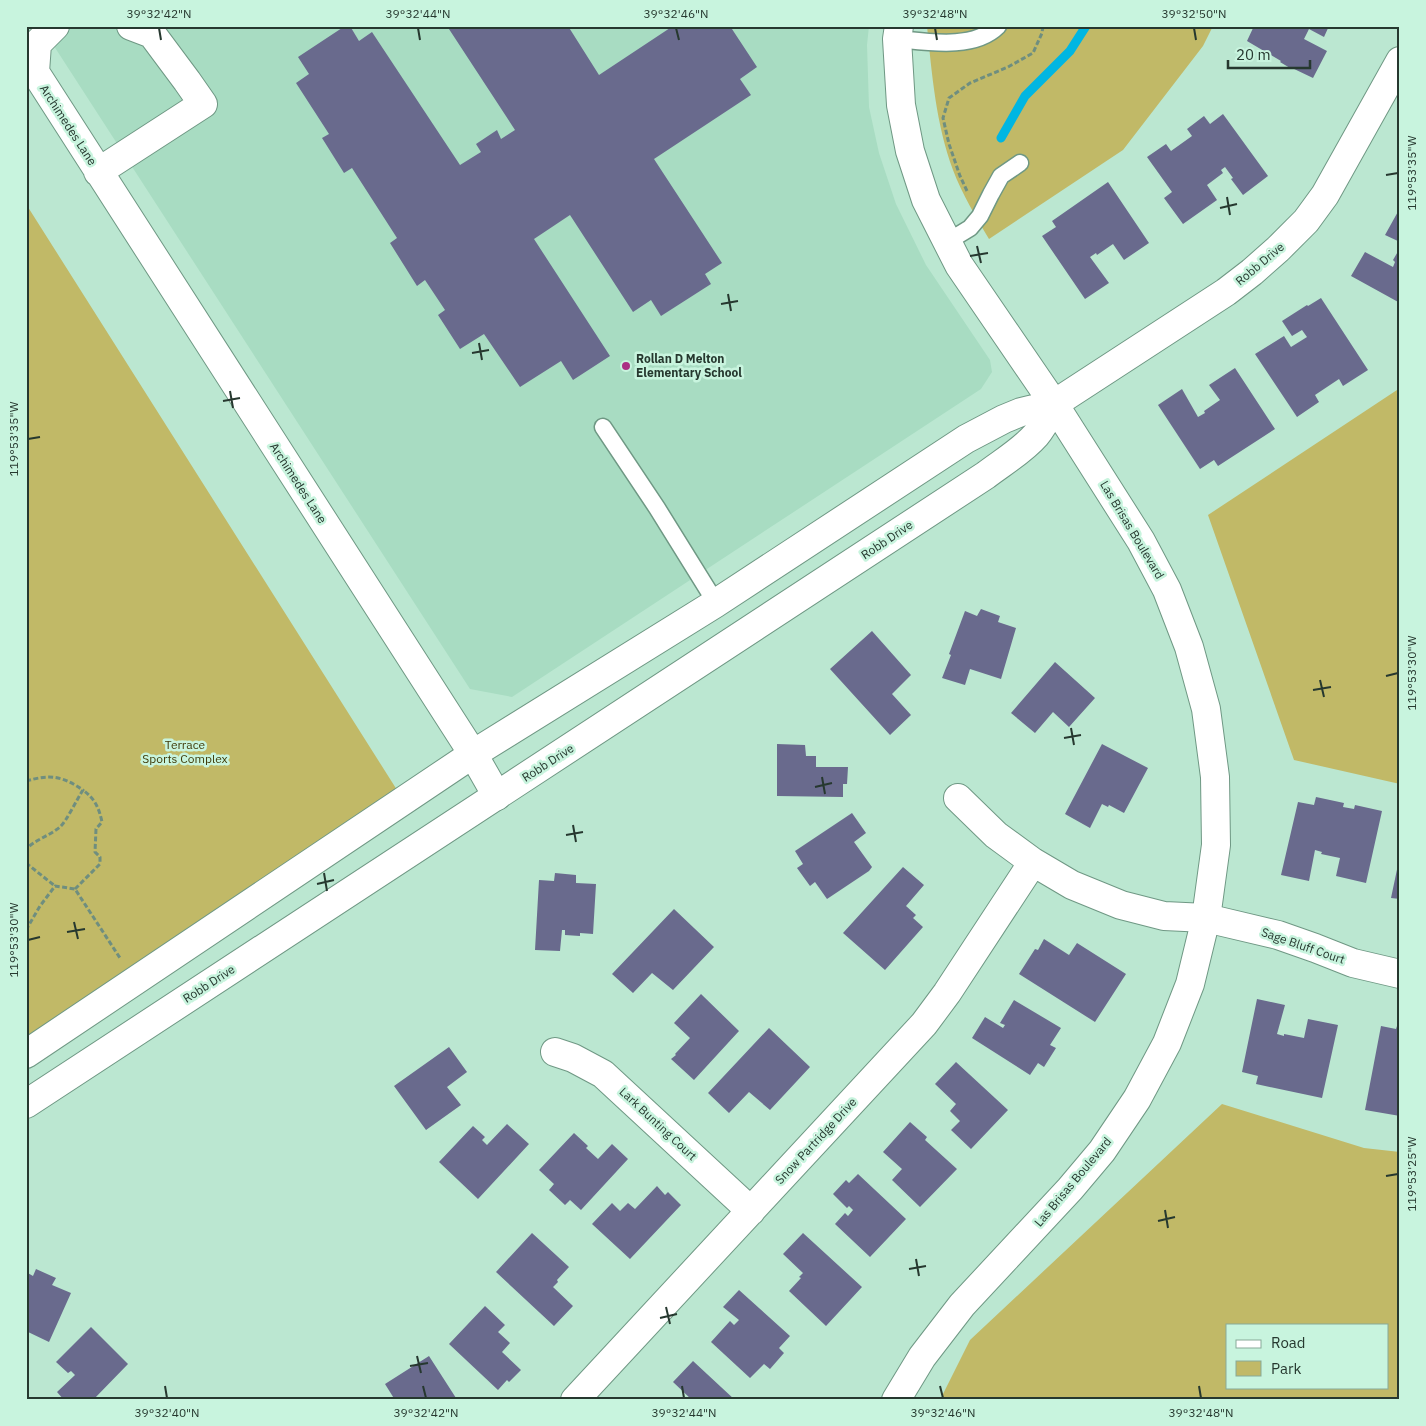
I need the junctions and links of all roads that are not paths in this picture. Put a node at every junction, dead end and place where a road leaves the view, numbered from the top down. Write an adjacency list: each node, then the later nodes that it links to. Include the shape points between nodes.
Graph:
1 (55, 26): 7 (street, Archimedes Lane, via 37,44 35,72)
2 (998, 26): 4 (lane, via 980,38 968,41 930,42)
3 (149, 29): 7 (street, Archimedes Lane, via 203,104)
4 (898, 33): 8 (street, Las Brisas Boulevard, via 901,105 910,150 926,200)
5 (1400, 61): 9 (street, Robb Drive, via 1325,195 1306,221 1278,249 1226,292)
6 (1020, 163): 8 (lane, via 1001,176 970,228)
7 (98, 172): 12 (street, Archimedes Lane)
8 (947, 242): 9 (street, Las Brisas Boulevard, via 959,265)
9 (1054, 404): 11 (street, Robb Drive, via 1021,412 966,439); 13 (street, Robb Drive, via 1036,435 986,475); 16 (street, Las Brisas Boulevard, via 1142,541 1167,590 1189,647 1206,709 1215,777 1216,845)
10 (603, 427): 11 (lane, via 658,508)
11 (716, 603): 12 (street, Robb Drive)
12 (473, 754): 13 (street, Archimedes Lane); 19 (street, Robb Drive)
13 (497, 796): 20 (street, Robb Drive)
14 (958, 798): 15 (street, Sage Bluff Court, via 996,835)
15 (1033, 862): 16 (street, Sage Bluff Court, via 1072,885 1121,905 1164,916); 21 (street, Snow Partridge Drive, via 924,1024)
16 (1206, 918): 17 (street, Sage Bluff Court, via 1278,935 1354,964); 23 (street, Las Brisas Boulevard, via 1190,984 1167,1042 1137,1099 1102,1151 962,1305 922,1357)
17 (1400, 974)
18 (555, 1052): 21 (street, Lark Bunting Court, via 603,1074)
19 (26, 1054)
20 (26, 1104)
21 (751, 1211): 22 (street, Snow Partridge Drive)
22 (575, 1400)
23 (896, 1400)

